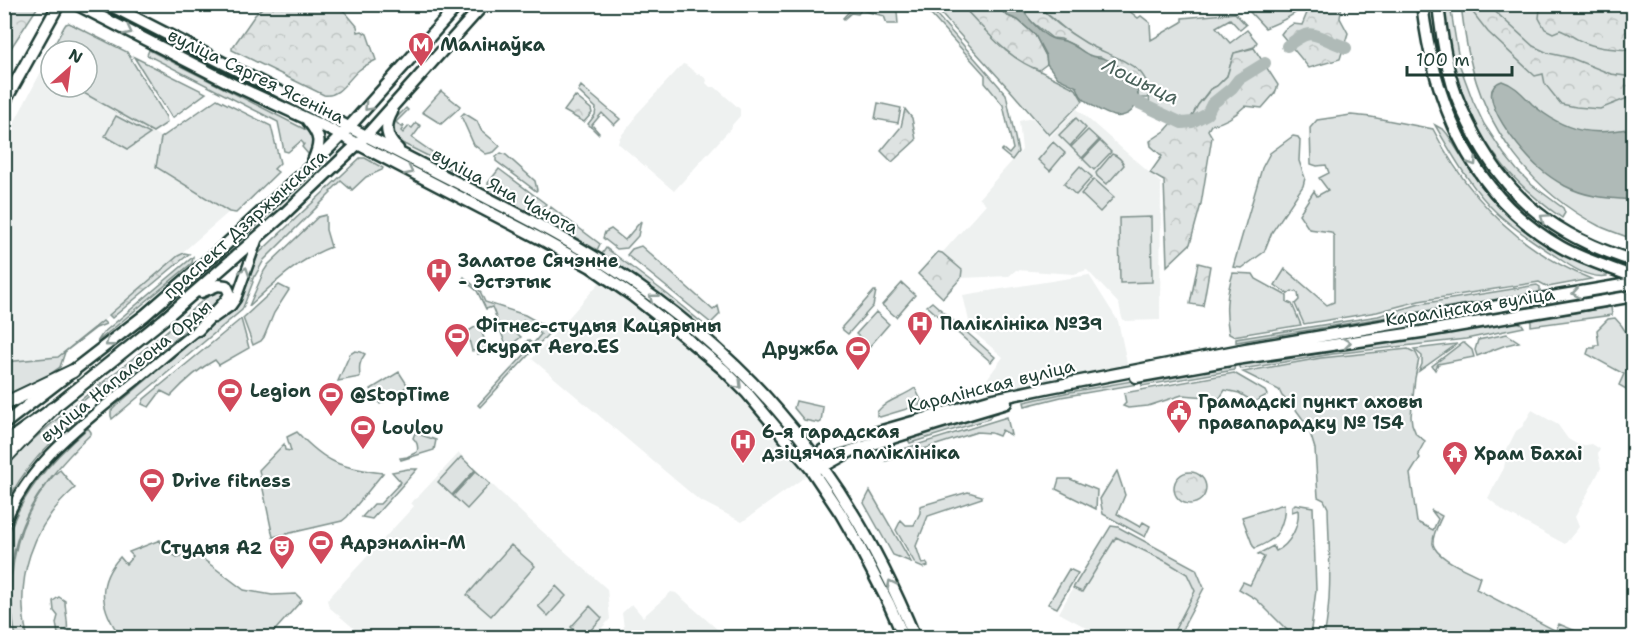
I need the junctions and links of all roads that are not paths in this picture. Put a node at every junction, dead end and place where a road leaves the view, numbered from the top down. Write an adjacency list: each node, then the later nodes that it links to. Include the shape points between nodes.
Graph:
1 (59, 4): 9 (main road)
2 (76, 4): 12 (main road, вуліца Сяргея Ясеніна, one-way to 12)
3 (108, 4): 13 (main road, вуліца Сяргея Ясеніна)
4 (459, 4): 13 (main road, праспект Дзяржынскага, one-way to 13)
5 (484, 4): 8 (main road, праспект Дзяржынскага)
6 (1422, 4): 11 (main road, via 1427,41)
7 (1438, 4): 10 (main road, via 1444,48)
8 (399, 101): 15 (main road, праспект Дзяржынскага); 17 (main road, via 388,119 389,138)
9 (4, 103)
10 (1460, 104): 11 (main road); 20 (main road, one-way to 10, via 1578,239 1531,208 1491,162)
11 (1447, 110): 21 (main road, one-way to 21, via 1471,160 1517,214 1561,246)
12 (306, 118): 14 (main road, вуліца Сяргея Ясеніна); 18 (main road, via 319,142)
13 (349, 127): 14 (main road, праспект Дзяржынскага); 15 (main road, вуліца Сяргея Ясеніна)
14 (341, 136): 16 (main road, вуліца Сяргея Ясеніна); 18 (main road, праспект Дзяржынскага)
15 (366, 136): 16 (main road, праспект Дзяржынскага); 17 (main road, вуліца Яна Чачота)
16 (357, 145): 19 (main road, праспект Дзяржынскага); 37 (main road, вуліца Яна Чачота, one-way to 37, via 541,239 633,296 723,369)
17 (415, 162): 35 (main road, вуліца Яна Чачота, one-way to 17, via 728,360 636,285 537,225)
18 (311, 166): 30 (main road, праспект Дзяржынскага, one-way to 30, via 145,315)
19 (258, 237): 26 (main road, праспект Дзяржынскага); 27 (street, вуліца Напалеона Орды, one-way to 19, via 233,303)
20 (1634, 261)
21 (1622, 272): 22 (main road); 24 (main road, via 1626,281)
22 (1634, 277)
23 (1634, 283): 24 (main road, Каралінская вуліца)
24 (1621, 285): 28 (main road, Каралінская вуліца, one-way to 28)
25 (1634, 296): 28 (main road, Каралінская вуліца)
26 (190, 297): 27 (main road, via 218,285 229,291 226,301); 32 (main road, праспект Дзяржынскага)
27 (198, 330): 38 (street, вуліца Напалеона Орды, via 49,454 24,486)
28 (1383, 332): 29 (main road, Каралінская вуліца)
29 (1226, 357): 35 (main road, Каралінская вуліца, via 989,400 837,444); 37 (main road, Каралінская вуліца, via 1011,402 851,451)
30 (73, 371): 31 (highway); 33 (main road, праспект Дзяржынскага)
31 (4, 404)
32 (52, 409): 34 (main road, праспект Дзяржынскага); 36 (highway)
33 (4, 424)
34 (4, 443)
35 (815, 456): 37 (main road)
36 (4, 459)
37 (817, 468): 39 (main road, вуліца Яна Чачота); 40 (main road, вуліца Яна Чачота, one-way to 37, via 874,552)
38 (4, 526)
39 (904, 638)
40 (915, 638)

